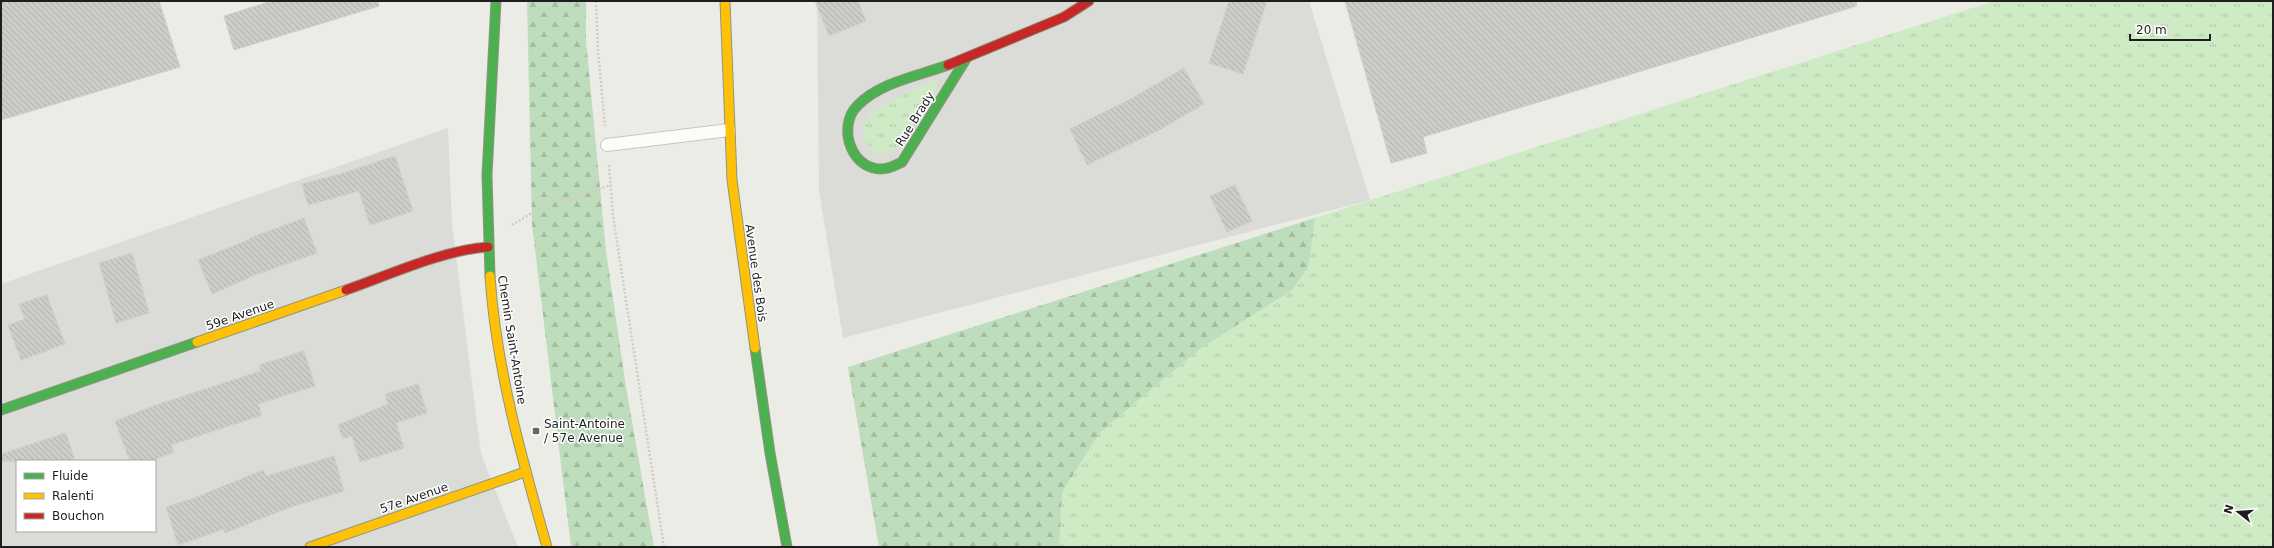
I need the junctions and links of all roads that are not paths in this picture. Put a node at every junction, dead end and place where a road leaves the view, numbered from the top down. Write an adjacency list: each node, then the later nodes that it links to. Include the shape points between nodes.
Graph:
1 (496, 1): 7 (street, Chemin Saint-Antoine, via 489,132)
2 (725, 1): 5 (street, Avenue des Bois)
3 (1089, 1): 4 (street, Rue Brady, via 1064,17)
4 (966, 59): 4 (street, Rue Brady, via 874,92 857,104 846,131 847,141 855,156 878,169 894,167 902,162)
5 (729, 130): 6 (lane); 12 (street, Avenue des Bois, via 737,225 770,453)
6 (607, 145)
7 (488, 247): 8 (street, 59e Avenue, via 452,253); 9 (street, Chemin Saint-Antoine, via 494,313 506,389)
8 (1, 410)
9 (525, 472): 10 (street, 57e Avenue); 11 (street, Chemin Saint-Antoine)
10 (310, 547)
11 (548, 547)
12 (787, 547)

